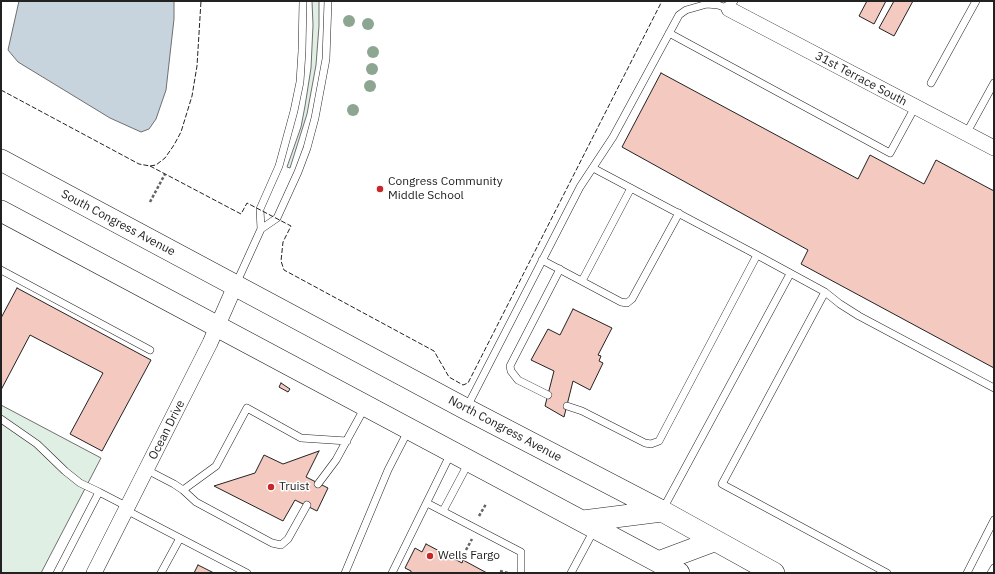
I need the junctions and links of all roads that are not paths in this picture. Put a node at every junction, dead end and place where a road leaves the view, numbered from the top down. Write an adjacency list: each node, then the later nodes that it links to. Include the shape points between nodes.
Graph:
1 (302, 1): 17 (lane, via 300,82 281,159 260,210)
2 (328, 1): 17 (lane, via 326,59 307,148 277,218)
3 (976, 1): 6 (lane)
4 (732, 5): 5 (lane, via 707,4 686,10 679,15); 9 (street, 31st Terrace South)
5 (669, 33): 9 (lane, via 890,153); 13 (lane, via 613,137)
6 (930, 83)
7 (994, 83): 8 (lane)
8 (992, 92): 10 (lane)
9 (915, 107): 10 (street, 31st Terrace South)
10 (966, 134): 11 (street, 31st Terrace South)
11 (994, 148)
12 (1, 160): 24 (main road, South Congress Avenue)
13 (593, 168): 14 (lane); 19 (lane, via 580,187)
14 (631, 188): 16 (lane); 23 (lane)
15 (1, 211): 26 (main road)
16 (679, 213): 18 (lane); 23 (lane, via 632,299 627,303)
17 (261, 229): 24 (lane)
18 (757, 255): 22 (lane); 31 (lane, via 659,441 645,443)
19 (542, 260): 21 (lane); 32 (lane)
20 (1, 270): 27 (lane)
21 (560, 270): 23 (lane); 29 (lane, via 510,366 518,380)
22 (790, 274): 25 (lane); 45 (lane)
23 (582, 281)
24 (235, 286): 26 (street, Ocean Drive); 32 (main road, North Congress Avenue)
25 (825, 292): 28 (lane, via 860,316); 62 (lane, via 722,484)
26 (218, 327): 30 (main road); 37 (street, Ocean Drive)
27 (150, 350)
28 (994, 388)
29 (548, 395)
30 (366, 405): 34 (main road); 35 (lane)
31 (567, 406)
32 (466, 409): 45 (main road, North Congress Avenue)
33 (1, 420): 40 (lane, via 37,444 65,472)
34 (409, 428): 36 (main road); 56 (lane, via 388,470)
35 (347, 441): 38 (lane); 39 (lane, via 300,438 247,408 216,466)
36 (461, 456): 41 (lane, via 431,492); 44 (lane); 47 (main road)
37 (147, 470): 39 (lane); 43 (street, Ocean Drive)
38 (318, 484)
39 (183, 490): 42 (lane, via 196,502 272,543 281,545 288,539)
40 (99, 492): 43 (lane); 52 (lane)
41 (427, 503): 44 (lane); 57 (lane)
42 (306, 505)
43 (127, 509): 48 (lane); 53 (street, Ocean Drive)
44 (443, 511): 58 (lane, via 521,552)
45 (662, 511): 47 (main road); 49 (main road, North Congress Avenue)
46 (994, 520): 63 (lane)
47 (589, 524): 50 (main road); 59 (lane)
48 (180, 538): 54 (lane); 55 (lane)
49 (714, 541): 50 (main road); 61 (main road, North Congress Avenue)
50 (658, 562): 60 (main road)
51 (994, 568): 64 (lane)
52 (57, 573)
53 (94, 573)
54 (162, 573)
55 (247, 573)
56 (345, 573)
57 (392, 573)
58 (521, 573)
59 (570, 573)
60 (679, 573)
61 (774, 573)
62 (887, 573)
63 (967, 573)
64 (991, 573)

